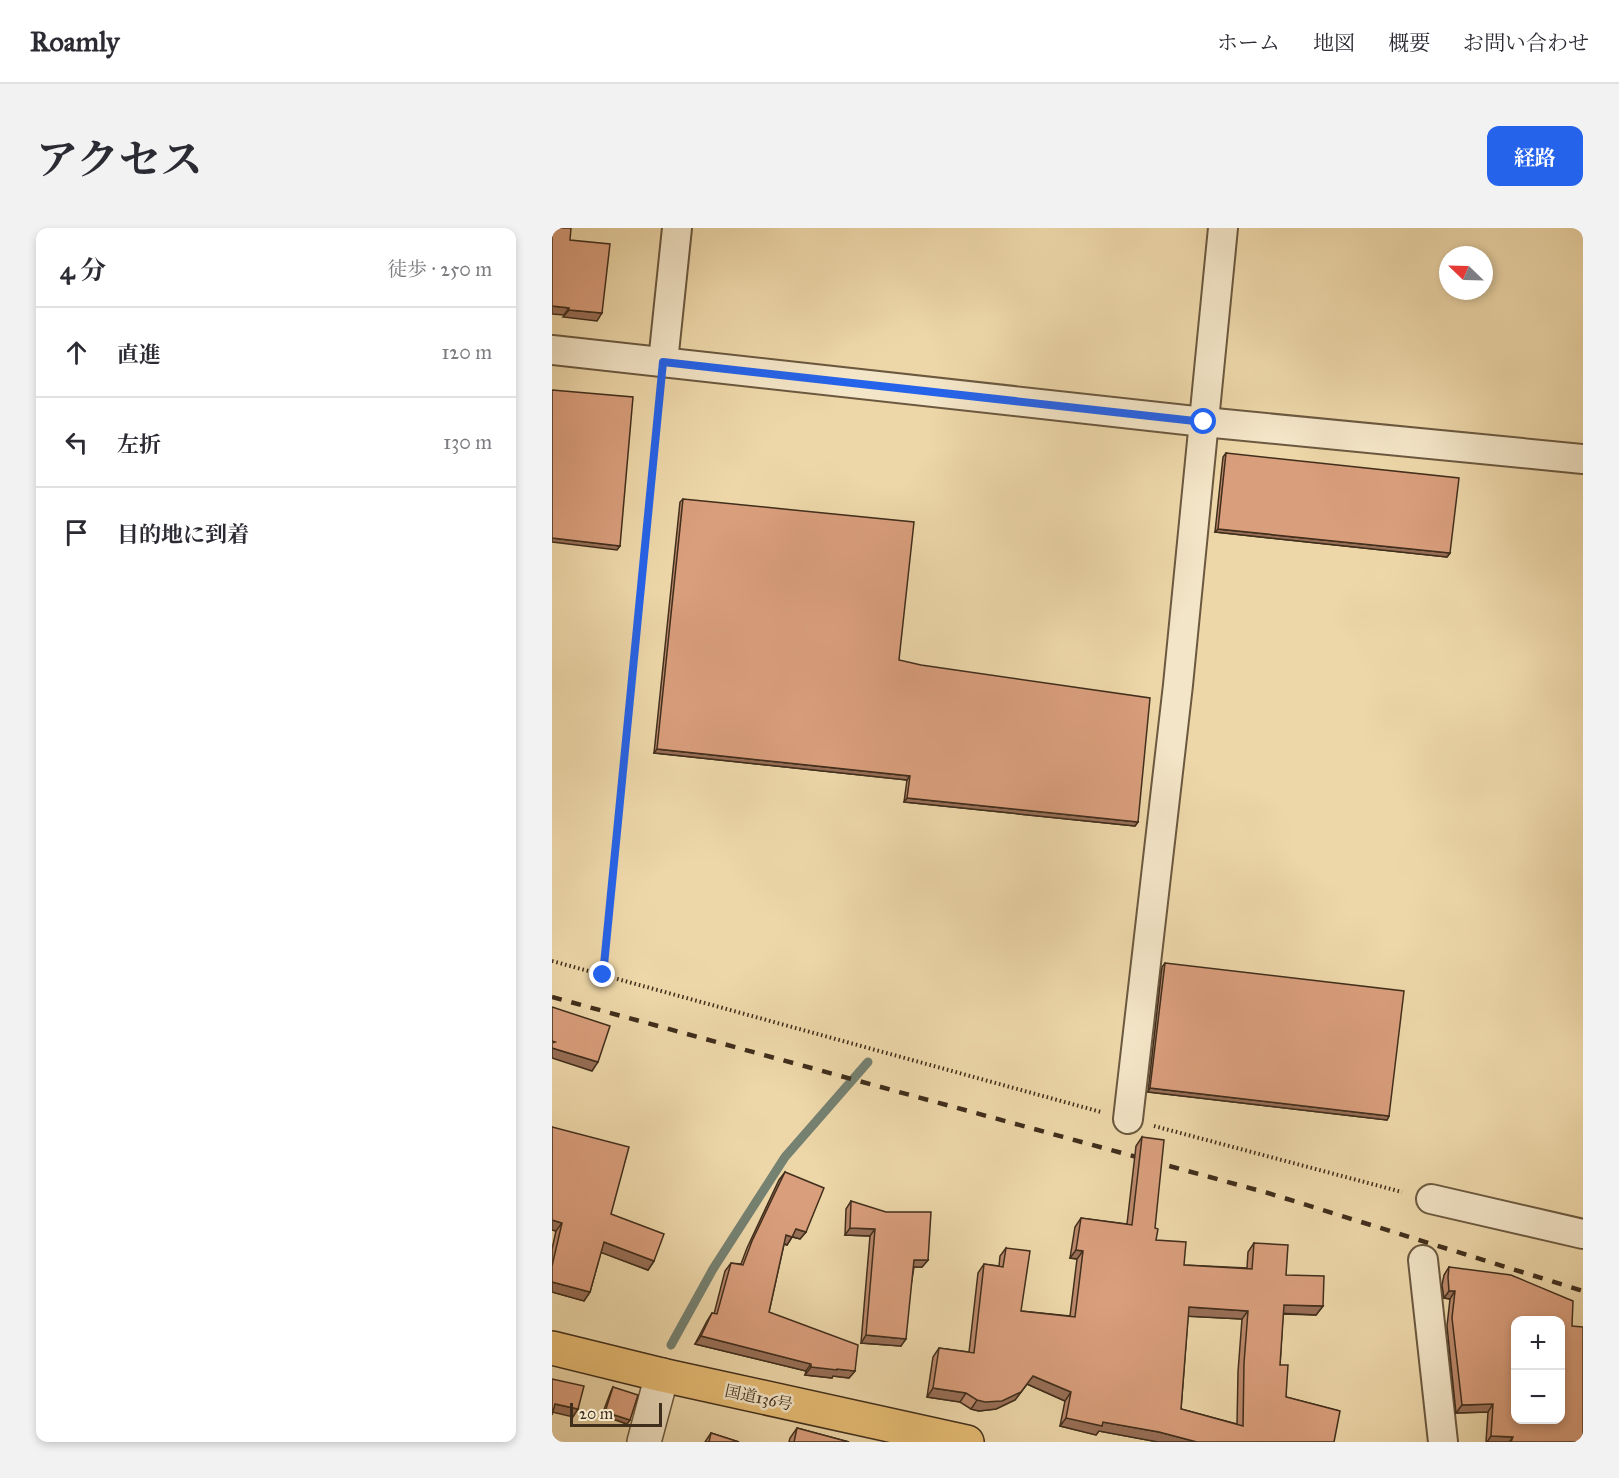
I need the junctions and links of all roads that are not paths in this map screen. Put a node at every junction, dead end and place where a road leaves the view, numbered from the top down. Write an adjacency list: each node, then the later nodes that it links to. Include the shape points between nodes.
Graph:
1 (677, 228): 4 (street)
2 (1223, 228): 5 (street)
3 (552, 350): 4 (street)
4 (663, 362): 5 (street)
5 (1204, 422): 6 (street); 7 (street)
6 (1583, 459)
7 (1128, 1119)
8 (1431, 1199): 9 (street)
9 (1583, 1234)
10 (1423, 1260): 15 (street)
11 (552, 1348): 12 (highway, 国道136号)
12 (662, 1375): 13 (street); 14 (highway, 国道136号)
13 (644, 1442)
14 (967, 1442)
15 (1443, 1442)

